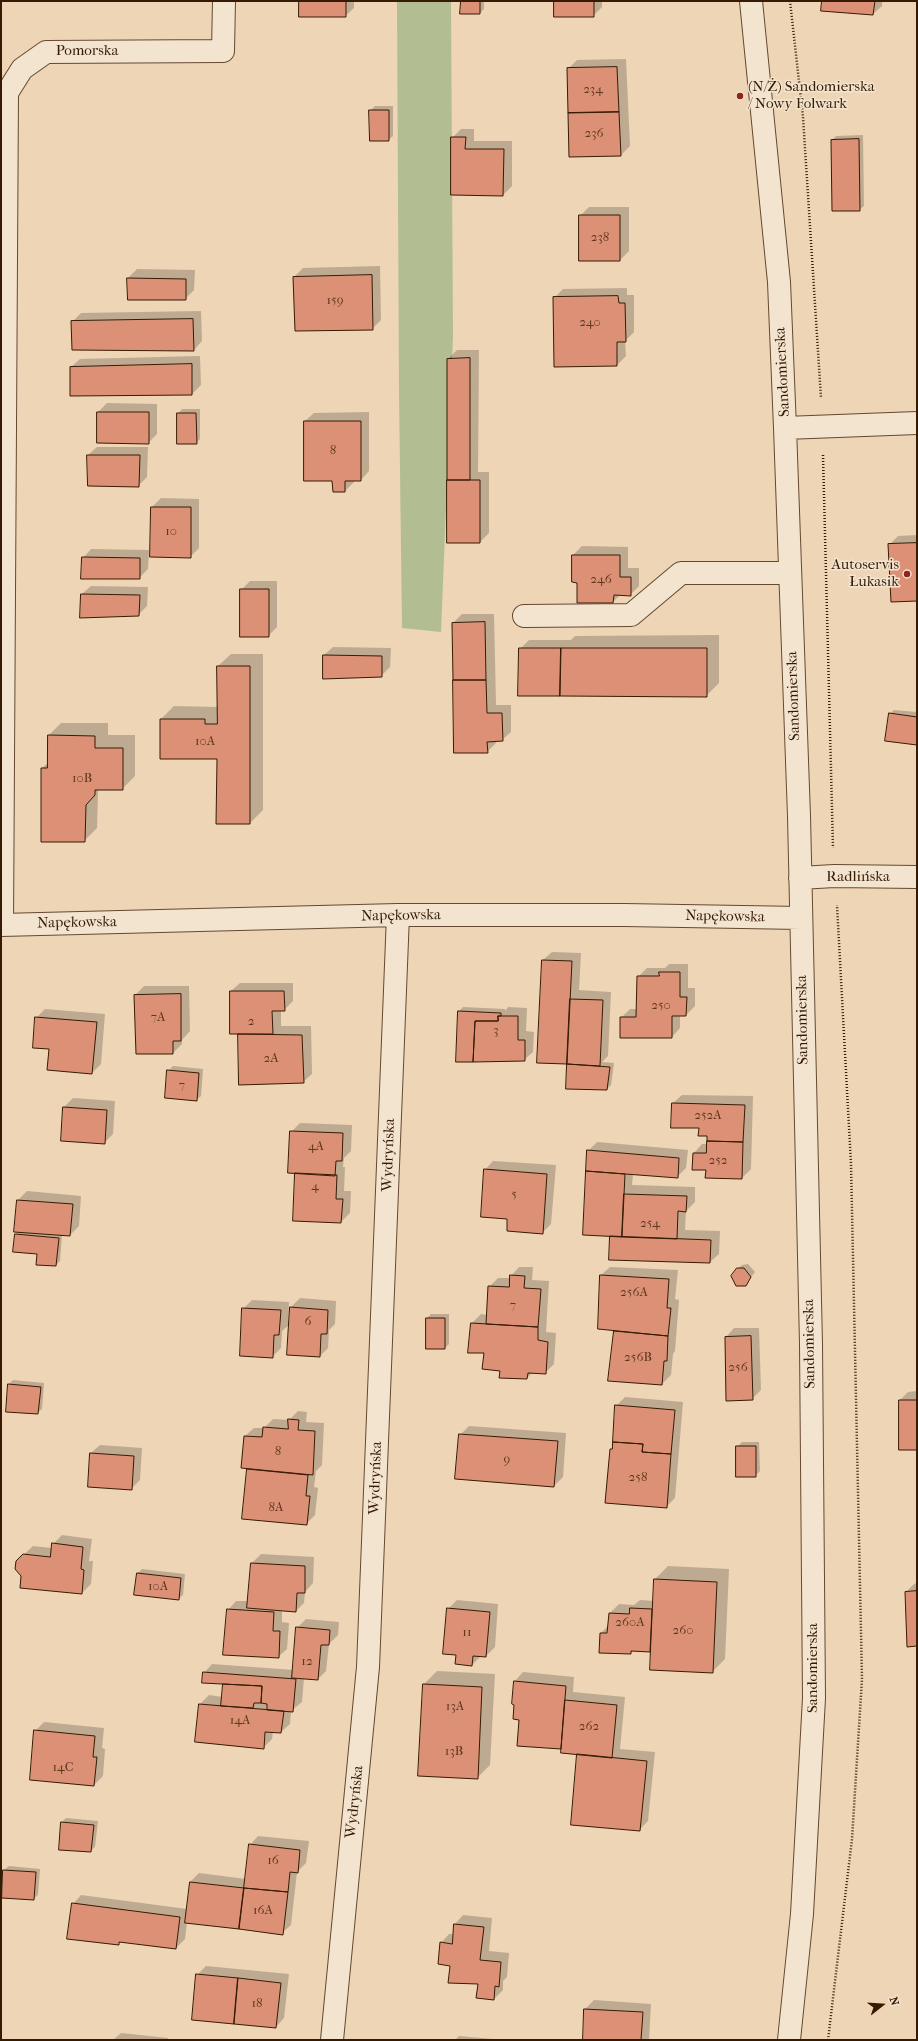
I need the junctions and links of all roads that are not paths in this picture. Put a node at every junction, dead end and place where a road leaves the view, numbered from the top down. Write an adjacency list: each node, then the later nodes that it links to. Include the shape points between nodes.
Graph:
1 (224, 1): 11 (street, Pomorska, via 223,51 46,52 22,70 7,93)
2 (751, 1): 4 (street, Sandomierska, via 779,282)
3 (917, 423): 4 (street)
4 (786, 428): 5 (street, Sandomierska)
5 (790, 573): 6 (street, via 681,573 631,615); 8 (street, Sandomierska)
6 (524, 616)
7 (917, 877): 8 (street, Radlińska)
8 (800, 878): 10 (street, Sandomierska)
9 (398, 915): 10 (street, Napękowska); 11 (street, Napękowska); 12 (street, Wydryńska, via 368,1667)
10 (801, 918): 13 (street, Sandomierska, via 811,1344 814,1698 802,1914)
11 (2, 925)
12 (332, 2040)
13 (789, 2040)

